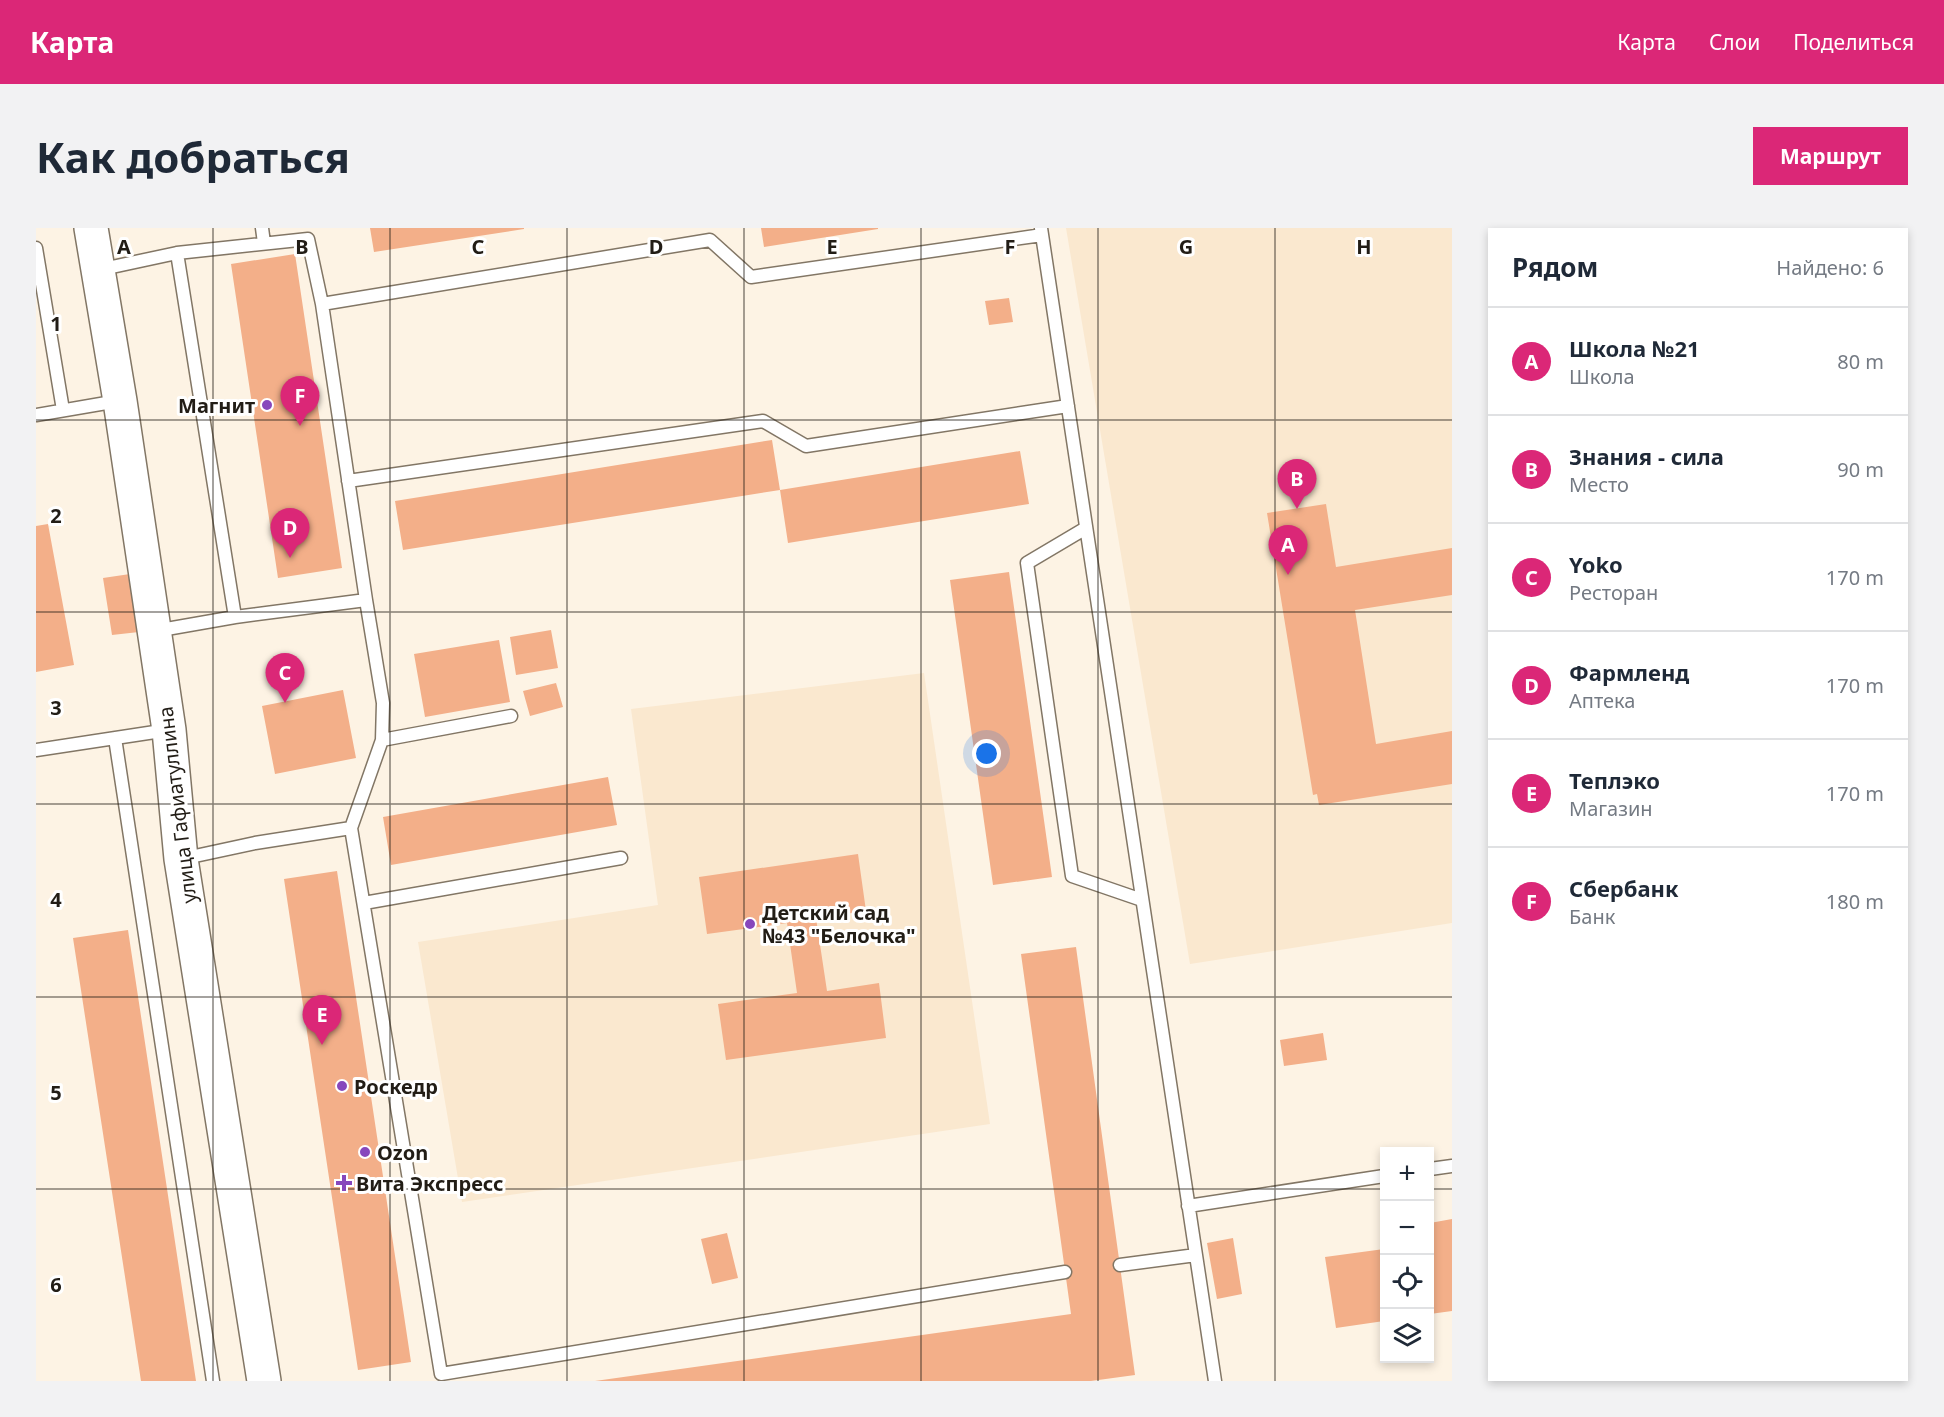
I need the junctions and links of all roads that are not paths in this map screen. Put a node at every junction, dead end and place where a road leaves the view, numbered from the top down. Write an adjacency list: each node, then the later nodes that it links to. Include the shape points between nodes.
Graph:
1 (91, 228): 7 (street, улица Гафиатуллина)
2 (262, 228): 4 (lane)
3 (1042, 232): 8 (lane, via 751,277 710,240); 10 (lane)
4 (264, 243): 6 (lane); 8 (lane, via 308,239)
5 (36, 248): 11 (lane)
6 (177, 253): 7 (lane); 16 (lane)
7 (97, 271): 9 (street, улица Гафиатуллина)
8 (322, 304): 13 (lane)
9 (120, 400): 11 (lane); 17 (street, улица Гафиатуллина)
10 (1068, 406): 13 (lane, via 806,446 763,421); 14 (lane)
11 (63, 410): 12 (lane)
12 (36, 415)
13 (348, 481): 15 (lane)
14 (1086, 528): 26 (lane); 26 (lane, via 1027,563 1070,864 1072,876)
15 (366, 600): 16 (lane); 21 (lane, via 383,703)
16 (235, 617): 17 (lane)
17 (154, 632): 19 (street, улица Гафиатуллина)
18 (510, 716): 21 (lane)
19 (169, 730): 20 (lane); 25 (street, улица Гафиатуллина)
20 (115, 738): 22 (lane); 35 (lane)
21 (382, 740): 23 (lane)
22 (36, 750)
23 (351, 828): 25 (lane); 27 (lane)
24 (621, 858): 27 (lane)
25 (181, 859): 36 (street, улица Гафиатуллина)
26 (1142, 900): 31 (lane)
27 (364, 903): 34 (lane, via 441,1374)
28 (1452, 1166): 29 (lane)
29 (1434, 1168)
30 (1380, 1177): 31 (lane)
31 (1188, 1206): 32 (lane)
32 (1196, 1255): 33 (lane); 37 (lane)
33 (1120, 1264)
34 (1065, 1272)
35 (213, 1381)
36 (264, 1381)
37 (1215, 1381)

